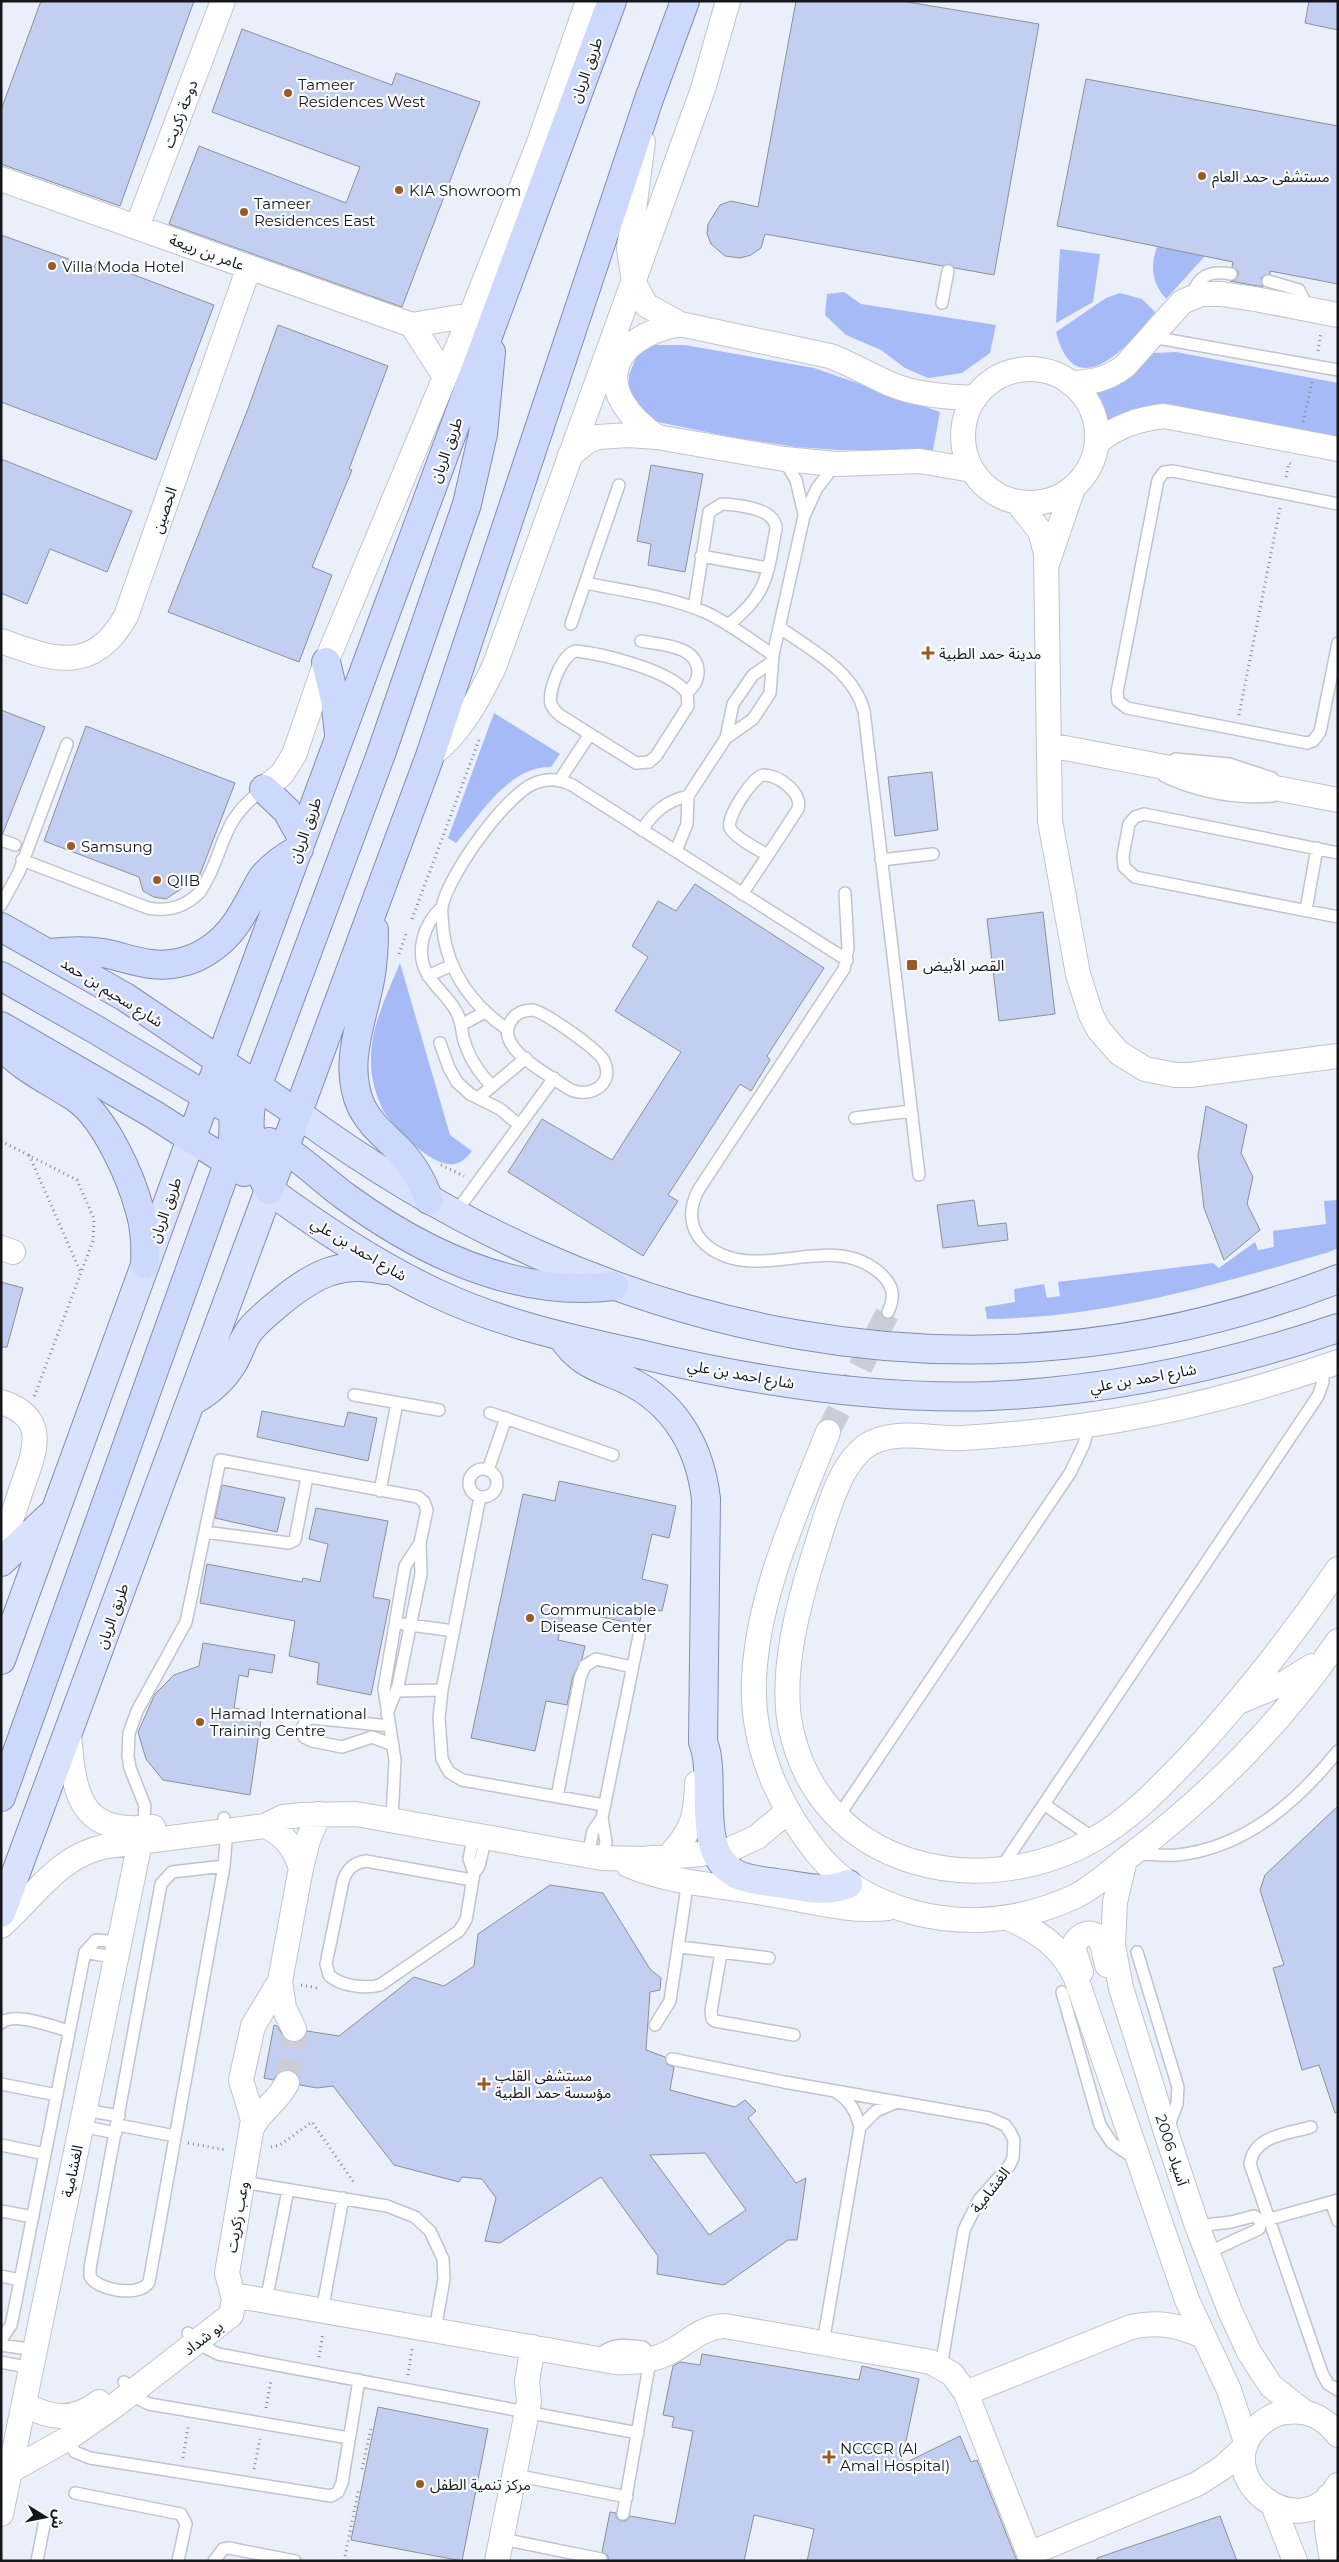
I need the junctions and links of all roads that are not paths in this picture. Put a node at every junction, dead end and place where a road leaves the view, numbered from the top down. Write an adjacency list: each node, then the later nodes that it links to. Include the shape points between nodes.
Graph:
1 (223, 1): 8 (street, دوحة زكريت)
2 (588, 1): 17 (street, طريق الريان)
3 (612, 1): 17 (highway, طريق الريان)
4 (685, 1): 6 (highway, طريق الريان)
5 (728, 1): 13 (street, طريق الريان, via 703,89)
6 (649, 99): 13 (street, via 629,248); 56 (highway, طريق الريان)
7 (1, 179): 8 (street, عامر بن ربيعة)
8 (137, 227): 9 (street, عامر بن ربيعة)
9 (249, 267): 19 (street, عامر بن ربيعة); 45 (street, الحصين, via 119,629 98,648 71,658 42,656)
10 (948, 271): 15 (lane)
11 (1231, 274): 14 (lane, via 1207,274 1197,283)
12 (1268, 282): 16 (lane, via 1300,290 1305,302)
13 (634, 283): 18 (street, via 646,305); 28 (street, طريق الريان)
14 (1191, 297): 16 (street, via 1221,294); 20 (street, via 1175,309)
15 (942, 302)
16 (1322, 312)
17 (481, 320): 19 (street, عامر بن ربيعة); 22 (street, طريق الريان); 52 (highway, طريق الريان); 95 (highway, via 488,398 467,504 384,745)
18 (680, 324): 24 (street, via 824,354 853,364 892,385 943,396); 25 (street, via 658,328 635,340 626,350 617,370 616,388 622,405 636,422)
19 (412, 325): 22 (street)
20 (1152, 337): 21 (lane); 23 (street, via 1116,373 1094,382)
21 (1338, 370)
22 (445, 376): 49 (street, طريق الريان)
23 (1070, 383): 24 (street, via 1046,371 1020,370 994,380); 26 (street, via 1080,392 1094,415)
24 (975, 398): 31 (street, via 963,434)
25 (656, 437): 28 (street, via 598,437); 29 (street)
26 (1097, 442): 27 (street, via 1128,423 1164,416); 33 (street, via 1089,467)
27 (1338, 449)
28 (570, 455): 56 (street, طريق الريان, via 484,689 457,730)
29 (784, 459): 30 (street); 36 (lane, via 796,480)
30 (836, 464): 31 (street, via 920,461); 36 (lane, via 817,488)
31 (972, 470): 34 (street, via 992,492)
32 (619, 486): 40 (lane)
33 (1073, 488): 34 (street, via 1047,502); 38 (street)
34 (1018, 503): 38 (street, via 1040,531)
35 (1338, 504): 47 (lane, via 1173,471 1164,472 1158,480 1118,700 1127,708 1307,742 1317,737 1322,727)
36 (804, 516): 44 (lane)
37 (701, 556): 39 (lane); 39 (lane, via 708,512 716,506 727,505 768,514 774,520 776,529); 41 (lane)
38 (1047, 565): 55 (street)
39 (768, 568): 43 (lane, via 754,602)
40 (585, 583): 41 (lane); 42 (lane)
41 (694, 608): 43 (lane)
42 (571, 624)
43 (728, 625): 48 (lane)
44 (779, 627): 48 (lane); 71 (lane, via 844,674 857,691 864,711)
45 (1, 641)
46 (641, 641): 50 (lane, via 679,649 691,656 698,675)
47 (1338, 643)
48 (772, 659): 53 (lane, via 739,694 729,715); 53 (lane, via 772,682 766,702 753,719)
49 (326, 662): 52 (highway, via 336,699); 58 (street, طريق الريان, via 294,755 282,774)
50 (687, 693): 51 (lane, via 688,706 649,762 636,763); 51 (lane, via 668,680 629,663 597,654 571,652 562,663 551,704 557,713)
51 (590, 734): 57 (lane)
52 (340, 738): 63 (highway, طريق الريان)
53 (726, 738): 59 (lane)
54 (67, 744): 70 (lane)
55 (1048, 744): 60 (street); 91 (street, via 1050,821 1060,883 1086,1002 1108,1042 1145,1069 1190,1076)
56 (430, 756): 75 (highway, طريق الريان)
57 (559, 780): 61 (lane); 76 (lane, via 529,786 506,807 476,844 451,885)
58 (264, 789): 63 (highway, via 287,811); 70 (lane, via 246,803 232,821 200,892 176,908 148,908)
59 (688, 796): 61 (lane, via 656,811); 66 (lane, via 686,824)
60 (1338, 800)
61 (642, 830): 66 (lane)
62 (1, 840): 64 (lane)
63 (300, 844): 80 (highway, via 264,876 236,924 200,956 163,965 135,963 87,951); 93 (highway, طريق الريان)
64 (15, 845)
65 (1317, 848): 67 (lane); 77 (lane); 77 (lane, via 1144,814 1134,816 1128,829 1123,862 1130,875)
66 (676, 851): 73 (lane)
67 (1338, 852)
68 (933, 854): 71 (lane)
69 (768, 855): 69 (lane, via 798,809 799,800 795,792 772,776 764,775 753,782 731,818 730,826); 73 (lane)
70 (22, 860): 74 (lane)
71 (881, 860): 99 (lane)
72 (845, 893): 81 (lane)
73 (742, 894): 81 (lane)
74 (1, 905)
75 (374, 906): 100 (highway, طريق الريان); 109 (highway, via 373,960 353,1056 354,1082 368,1118 416,1172)
76 (442, 907): 82 (lane, via 444,936); 84 (lane, via 428,923 422,944)
77 (1306, 910): 78 (lane)
78 (1338, 916)
79 (1, 927): 80 (highway, شارع سحيم بن حمد)
80 (50, 953): 93 (highway, شارع سحيم بن حمد, via 125,997)
81 (847, 960): 115 (lane, via 836,984 699,1189 692,1204 692,1221 697,1236 706,1245 740,1260 831,1254 856,1259 888,1281 893,1293)
82 (452, 965): 84 (lane); 85 (lane)
83 (1, 976): 97 (highway)
84 (428, 976): 86 (lane, via 448,999)
85 (484, 1012): 86 (lane); 88 (lane)
86 (461, 1025): 96 (lane, via 471,1058)
87 (1, 1026): 104 (highway, via 102,1083)
88 (507, 1029): 92 (lane, via 509,1043); 94 (lane, via 509,1022 520,1012 540,1012 600,1055 606,1068 600,1087 587,1094 573,1092)
89 (440, 1043): 98 (lane, via 452,1076)
90 (1, 1045): 111 (highway, via 19,1062 77,1099 102,1126 138,1203 144,1229)
91 (1338, 1056)
92 (526, 1058): 94 (lane); 96 (lane)
93 (219, 1061): 95 (highway); 97 (highway, طريق الريان); 102 (highway)
94 (554, 1078): 103 (lane)
95 (256, 1086): 100 (highway); 102 (highway)
96 (492, 1086): 98 (lane)
97 (207, 1097): 102 (highway); 104 (highway, طريق الريان)
98 (478, 1098): 103 (lane, via 500,1109)
99 (912, 1111): 101 (lane); 107 (lane)
100 (297, 1113): 102 (highway); 105 (highway, طريق الريان); 109 (main road)
101 (855, 1118)
102 (241, 1124): 104 (highway); 105 (highway); 106 (highway); 108 (highway)
103 (519, 1125): 110 (lane)
104 (191, 1139): 106 (highway, شارع احمد بن علي); 111 (main road, طريق الريان)
105 (284, 1149): 108 (highway, طريق الريان); 114 (highway, via 346,1197 395,1229 474,1267 546,1287 584,1289)
106 (229, 1161): 108 (highway, شارع احمد بن علي); 156 (highway)
107 (919, 1175)
108 (269, 1190): 112 (main road, شارع احمد بن علي, via 358,1251); 121 (main road, طريق الريان)
109 (429, 1200): 110 (main road)
110 (454, 1214): 114 (main road, via 516,1246)
111 (145, 1264): 133 (main road, طريق الريان)
112 (398, 1274): 117 (main road, شارع احمد بن علي, via 479,1311); 121 (main road, via 356,1266 328,1271 303,1283 250,1329 225,1375)
113 (1338, 1279): 114 (main road, via 1240,1311 1143,1334 1040,1348 969,1350 878,1346 787,1333 698,1312)
114 (614, 1286)
115 (888, 1312)
116 (1338, 1328): 117 (main road, شارع احمد بن علي, via 1252,1355 1156,1377 991,1396 895,1394 795,1383 667,1361)
117 (562, 1336): 153 (main road, via 581,1360 626,1380 658,1400 683,1428 699,1462 706,1499)
118 (1330, 1365): 126 (street, via 1192,1407); 159 (lane, via 1318,1396)
119 (354, 1395): 122 (lane)
120 (1, 1402): 136 (street, via 16,1407 27,1417 34,1431 35,1448)
121 (191, 1402): 151 (main road, طريق الريان)
122 (397, 1403): 123 (lane); 131 (lane)
123 (439, 1410)
124 (490, 1413): 125 (lane)
125 (506, 1418): 128 (lane); 129 (lane)
126 (1089, 1425): 162 (lane, via 1070,1473); 162 (street, via 954,1439 894,1436 862,1449 847,1466 832,1501 798,1611 788,1696 790,1726 802,1765 821,1798)
127 (828, 1432): 160 (street, via 782,1551 756,1658 754,1704 761,1748)
128 (613, 1455)
129 (488, 1470): 132 (lane, via 495,1477 496,1487 490,1495); 132 (lane, via 478,1470 471,1476 469,1486)
130 (307, 1477): 131 (lane); 134 (lane, via 295,1540 289,1543); 134 (lane, via 220,1460)
131 (380, 1491): 135 (lane, via 418,1497 424,1502 426,1514)
132 (480, 1496): 141 (lane)
133 (54, 1512): 137 (main road); 144 (main road, طريق الريان)
134 (205, 1532): 167 (lane, via 186,1622 137,1711 129,1733 130,1768 145,1806)
135 (420, 1543): 139 (lane, via 405,1566); 140 (lane, via 420,1574)
136 (1, 1548)
137 (1, 1562)
138 (1338, 1569): 148 (street)
139 (395, 1623): 140 (lane); 149 (lane, via 384,1689)
140 (410, 1625): 141 (lane); 147 (lane)
141 (454, 1631): 146 (lane)
142 (639, 1636): 145 (lane)
143 (1333, 1648): 148 (street, via 1286,1682); 173 (street, via 1231,1770)
144 (1, 1660)
145 (632, 1667): 157 (lane, via 596,1659 585,1666); 158 (lane)
146 (442, 1690): 147 (lane); 157 (lane, via 440,1745 448,1772 462,1780)
147 (396, 1691): 149 (lane)
148 (1240, 1702): 169 (street, via 1158,1790)
149 (388, 1720): 150 (lane); 154 (lane)
150 (359, 1724): 152 (lane); 152 (lane, via 312,1718 302,1728 304,1737 312,1741 342,1747)
151 (69, 1734): 167 (street, via 74,1781 83,1804 107,1824); 181 (main road, طريق الريان)
152 (357, 1742): 154 (lane, via 372,1737)
153 (702, 1742): 170 (main road, via 708,1759 710,1826); 172 (street, via 695,1819 688,1834)
154 (393, 1745): 164 (lane, via 395,1790)
155 (1338, 1751): 173 (lane, via 1298,1797 1245,1834 1177,1855)
156 (1, 1797)
157 (557, 1797): 158 (lane)
158 (604, 1805): 163 (lane)
159 (1044, 1805): 169 (lane); 176 (lane)
160 (788, 1810): 170 (street, via 757,1837); 179 (street, via 821,1858)
161 (319, 1814): 164 (street, via 356,1814); 165 (street); 175 (street, وعب زكريت)
162 (838, 1817): 176 (street, via 873,1842 908,1860 954,1871)
163 (602, 1818): 171 (lane, via 606,1842); 171 (lane, via 591,1839)
164 (392, 1820): 168 (street)
165 (274, 1821): 166 (street); 175 (street, via 295,1852)
166 (225, 1824): 167 (street); 174 (lane)
167 (142, 1835): 183 (street, via 72,1858); 185 (street, الغشامية)
168 (480, 1836): 171 (street); 177 (lane, via 479,1866)
169 (1095, 1839): 176 (street, via 1038,1863)
170 (717, 1852): 172 (street); 179 (main road, via 728,1869 741,1877 824,1890)
171 (602, 1857): 172 (street); 178 (street, via 651,1873)
172 (668, 1857)
173 (1129, 1857): 182 (street, via 1076,1896); 191 (street, آسياد 2006, via 1118,1881 1113,1923 1113,1945)
174 (224, 1866): 205 (lane, via 172,1872 161,1884); 210 (lane)
175 (300, 1868): 190 (street, وعب زكريت)
176 (999, 1871)
177 (473, 1876): 177 (lane, via 366,1861 353,1865 343,1881 326,1964 330,1975 344,1983 380,1985 449,1940 466,1920)
178 (688, 1880): 180 (street, via 858,1908); 184 (lane)
179 (848, 1884): 180 (street)
180 (896, 1907): 182 (street, via 955,1920)
181 (1, 1913)
182 (1008, 1918): 192 (street, via 1040,1934 1059,1950 1069,1963)
183 (1, 1926)
184 (680, 1947): 188 (lane); 194 (lane, via 670,2001)
185 (118, 1950): 186 (lane); 186 (lane, via 96,1940); 204 (street, الغشامية)
186 (85, 1952): 196 (lane)
187 (1137, 1952): 209 (lane, via 1178,2087 1177,2104)
188 (720, 1953): 189 (lane); 197 (lane, via 712,2019)
189 (769, 1958)
190 (280, 1981): 195 (street, وعب زكريت, via 284,2008); 208 (street, وعب زكريت, via 253,2026 242,2074 243,2091 252,2111)
191 (1121, 1988): 192 (street, via 1110,1974 1099,1938 1083,1934 1073,1947 1084,1983); 209 (street, آسياد 2006)
192 (1073, 1995): 229 (street)
193 (1, 2024): 196 (lane, via 6,2019 15,2018)
194 (655, 2026)
195 (294, 2029)
196 (69, 2031): 202 (lane)
197 (794, 2035)
198 (672, 2059): 201 (lane, الغشامية)
199 (287, 2083): 208 (street, وعب زكريت)
200 (1, 2084): 202 (lane)
201 (834, 2091): 203 (lane, الغشامية); 206 (lane, via 849,2102)
202 (57, 2095): 212 (lane)
203 (897, 2102): 206 (lane, via 876,2111); 237 (lane, الغشامية, via 989,2118 1005,2125 1014,2140 1009,2166 979,2200 964,2230)
204 (83, 2118): 205 (lane); 205 (lane); 234 (street, الغشامية)
205 (118, 2125): 210 (lane); 210 (lane, via 90,2268 92,2281 99,2286 135,2292 148,2282)
206 (860, 2127): 232 (lane)
207 (1311, 2127): 219 (lane, via 1264,2141 1255,2149 1252,2171)
208 (252, 2128): 213 (street, وعب زكريت)
209 (1166, 2132): 221 (street, آسياد 2006)
210 (175, 2138)
211 (1, 2145): 212 (lane)
212 (45, 2154): 218 (lane)
213 (243, 2182): 214 (lane); 225 (street, وعب زكريت, via 227,2273)
214 (288, 2190): 215 (lane); 226 (lane)
215 (343, 2198): 227 (lane); 228 (lane, via 406,2212 423,2223 436,2239 444,2269)
216 (1334, 2201): 219 (lane); 220 (lane)
217 (1, 2211): 218 (lane)
218 (33, 2217): 224 (lane)
219 (1265, 2220): 221 (lane, via 1254,2216); 222 (lane, via 1259,2229); 240 (lane, via 1322,2373 1328,2384)
220 (1338, 2221)
221 (1197, 2226): 222 (street, آسياد 2006)
222 (1207, 2253): 244 (street, آسياد 2006, via 1255,2364 1271,2386)
223 (1, 2276): 224 (lane)
224 (20, 2280): 231 (lane, via 12,2318)
225 (233, 2300): 226 (street); 230 (street, بو شداد, via 228,2319)
226 (266, 2301): 227 (street)
227 (324, 2311): 228 (street)
228 (425, 2329): 233 (street)
229 (1203, 2336): 241 (street, via 1168,2324 1149,2323 1131,2327); 249 (street, via 1228,2390)
230 (192, 2338): 238 (lane, via 218,2354); 239 (street, بو شداد)
231 (2, 2339): 234 (lane)
232 (822, 2343): 235 (street, via 715,2327); 237 (street, via 919,2360)
233 (540, 2348): 235 (street, via 626,2362); 243 (street, via 539,2387)
234 (33, 2359): 236 (lane); 242 (street, الغشامية)
235 (651, 2360): 247 (lane)
236 (1, 2362)
237 (941, 2367): 241 (street, via 952,2374)
238 (359, 2380): 243 (lane); 248 (lane)
239 (128, 2388): 245 (street, بو شداد); 248 (lane, via 149,2404)
240 (1338, 2390)
241 (966, 2393): 262 (street)
242 (24, 2404): 245 (street); 250 (street, الغشامية)
243 (528, 2406): 247 (lane); 251 (street)
244 (1304, 2412): 246 (street, آسياد 2006, via 1314,2414); 249 (street, via 1270,2417 1256,2428)
245 (65, 2428): 248 (lane, via 75,2452 82,2456 331,2496 341,2488); 250 (street, بو شداد)
246 (1336, 2429)
247 (638, 2432): 255 (lane)
248 (349, 2438)
249 (1245, 2445): 252 (street, via 1222,2468); 256 (street, via 1245,2471)
250 (10, 2471): 257 (street, الغشامية)
251 (515, 2475): 255 (lane); 260 (street)
252 (1197, 2484): 256 (street, via 1227,2485); 262 (street)
253 (1333, 2491): 256 (street, via 1308,2510 1296,2511); 268 (street, via 1327,2529)
254 (75, 2493): 265 (lane, via 181,2514 186,2524)
255 (627, 2497): 258 (lane)
256 (1265, 2499): 267 (street)
257 (1, 2514)
258 (623, 2514)
259 (45, 2520): 264 (lane)
260 (499, 2550): 263 (lane)
261 (216, 2557): 266 (lane, via 222,2549 235,2548)
262 (1030, 2557)
263 (601, 2559)
264 (36, 2561)
265 (178, 2561)
266 (295, 2561)
267 (1296, 2561)
268 (1332, 2561)

